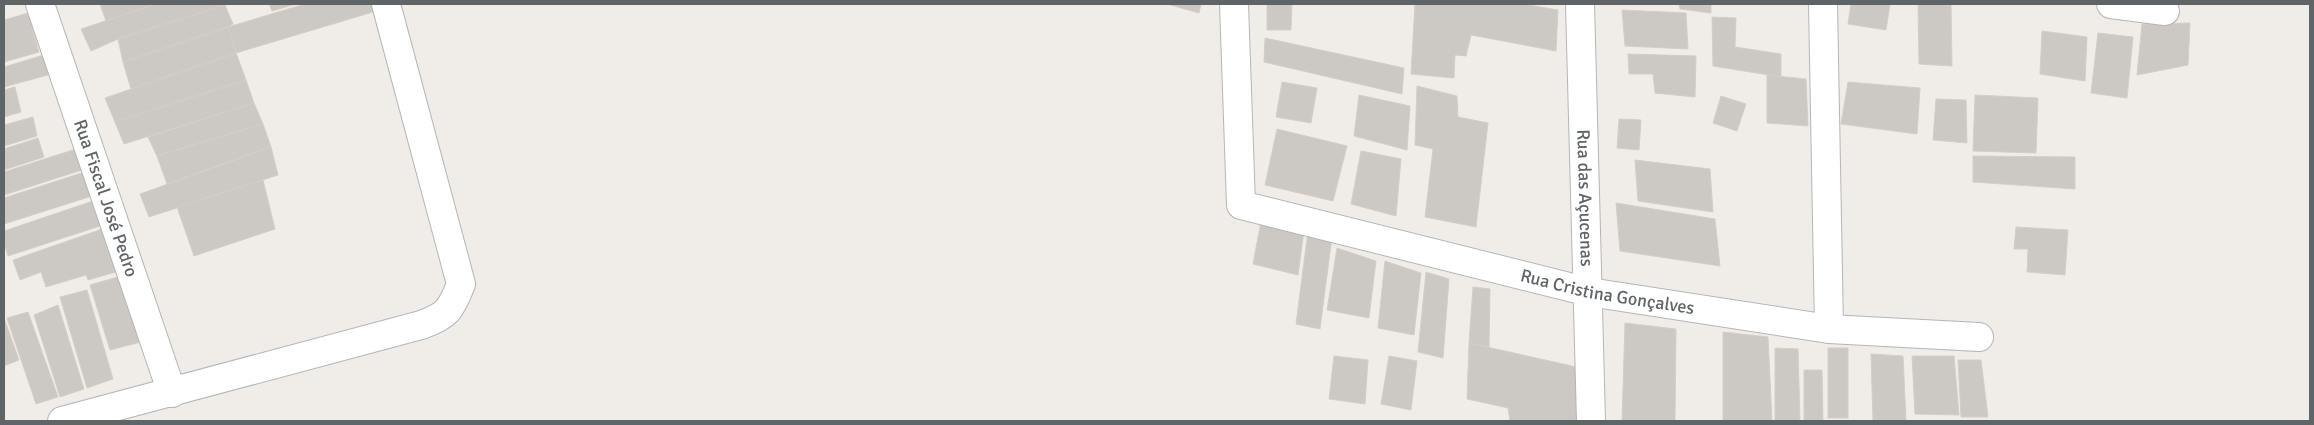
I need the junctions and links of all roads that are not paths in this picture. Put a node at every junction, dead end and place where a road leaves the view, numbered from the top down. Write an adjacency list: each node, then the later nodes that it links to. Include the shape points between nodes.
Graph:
1 (40, 4): 11 (street, Rua Fiscal José Pedro)
2 (386, 4): 11 (street, via 461,284 453,306 441,318 421,326)
3 (1234, 4): 8 (street, Rua Cristina Gonçalves, via 1241,205)
4 (1580, 4): 8 (street, Rua das Açucenas)
5 (1823, 4): 9 (street)
6 (2111, 4): 7 (street)
7 (2166, 11)
8 (1589, 292): 9 (street, Rua Cristina Gonçalves); 13 (street, Rua das Açucenas)
9 (1829, 329): 10 (street, Rua Cristina Gonçalves)
10 (1980, 337)
11 (172, 393): 12 (street)
12 (62, 421)
13 (1591, 421)

